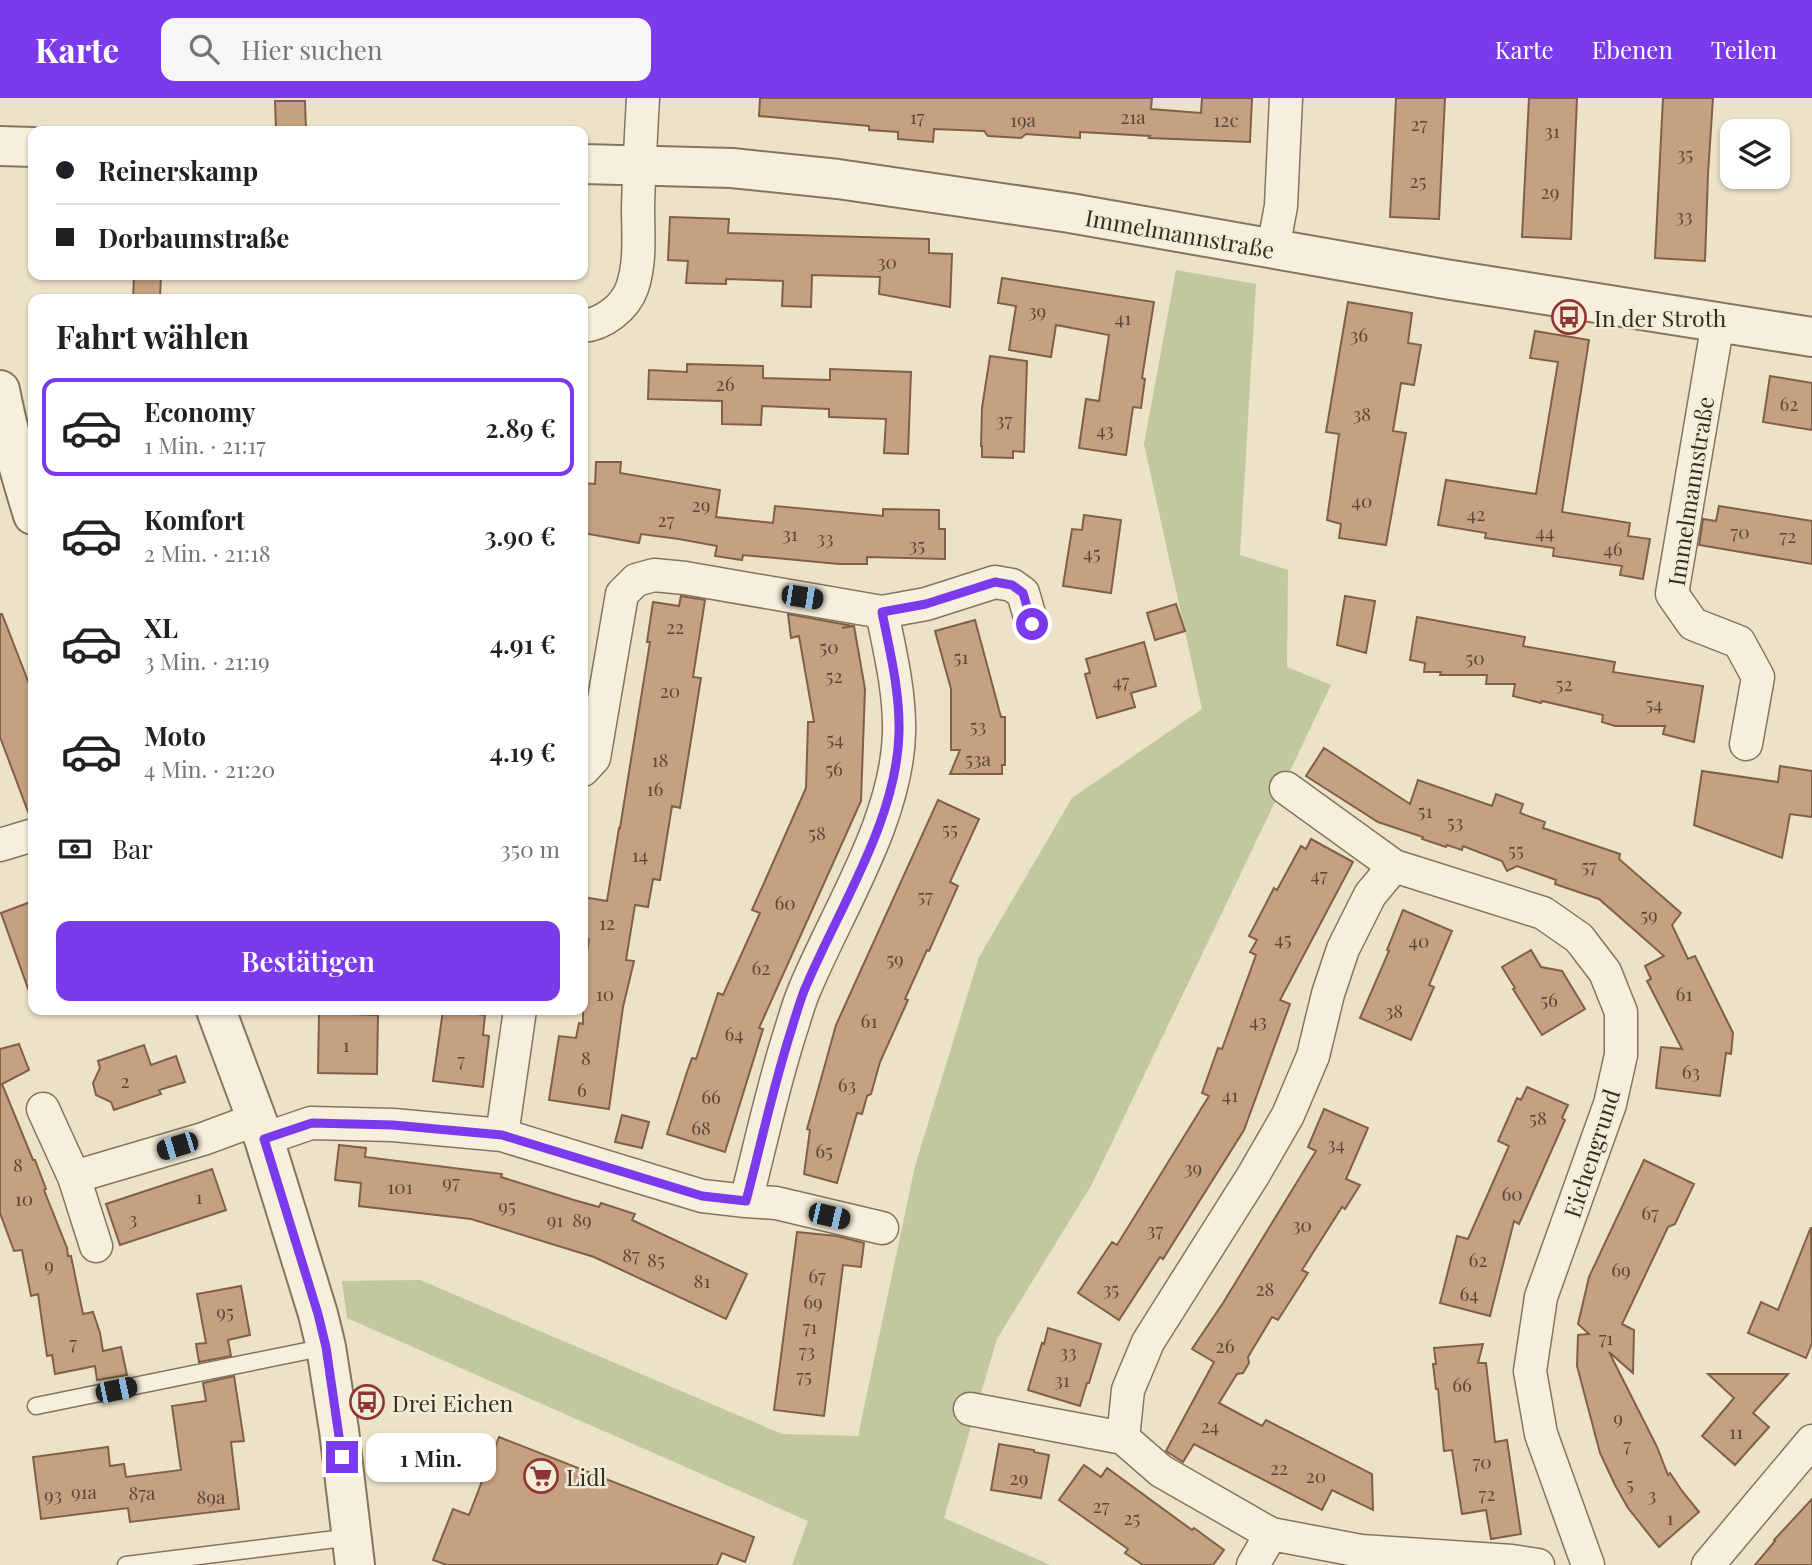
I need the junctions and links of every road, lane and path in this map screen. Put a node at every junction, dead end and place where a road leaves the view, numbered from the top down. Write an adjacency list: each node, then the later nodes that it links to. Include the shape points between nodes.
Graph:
1 (643, 98): 6 (street)
2 (1286, 98): 7 (street, via 1281,206)
3 (0, 146): 4 (street)
4 (28, 146)
5 (588, 164): 6 (street, Immelmannstraße)
6 (639, 166): 7 (street, Immelmannstraße, via 732,168 838,179); 9 (street, via 637,268 632,291 615,313)
7 (1273, 249): 8 (street, Immelmannstraße)
8 (1718, 322): 10 (street, Immelmannstraße); 15 (street, Immelmannstraße, via 1672,594 1693,624 1739,642 1758,677)
9 (588, 325)
10 (1812, 337)
11 (0, 390): 12 (street)
12 (28, 497)
13 (882, 612): 14 (street, via 926,604 995,582 1023,593); 16 (street, via 685,578 654,575 636,580 622,594 594,758); 27 (street, via 897,692 899,734 893,779 864,860 803,992)
14 (1032, 624)
15 (1746, 744)
16 (588, 764)
17 (1286, 788): 20 (street, Eichengrund)
18 (28, 837): 19 (street)
19 (0, 845)
20 (1394, 866): 33 (street, via 1370,895 1343,949 1313,1056 1288,1115 1149,1342 1128,1390); 40 (street, Eichengrund, via 1543,913 1579,938 1605,972 1620,1012 1621,1055 1610,1104 1541,1297 1530,1371 1541,1434)
21 (218, 1015): 24 (street)
22 (519, 1015): 25 (street)
23 (43, 1109): 26 (street)
24 (261, 1129): 25 (street, via 312,1123 393,1125); 26 (street, via 203,1139); 30 (street)
25 (502, 1135): 27 (street, via 702,1196)
26 (74, 1177): 29 (street)
27 (746, 1201): 28 (street, via 776,1203)
28 (882, 1228)
29 (96, 1246)
30 (326, 1347): 31 (lane); 36 (street)
31 (36, 1406)
32 (970, 1409): 33 (street)
33 (1123, 1438): 35 (street, via 1161,1471)
34 (1812, 1441): 41 (street)
35 (1270, 1534): 38 (street); 39 (street, via 1361,1551)
36 (354, 1551): 37 (lane)
37 (127, 1565)
38 (1253, 1565)
39 (1538, 1565)
40 (1588, 1565)
41 (1708, 1565)

